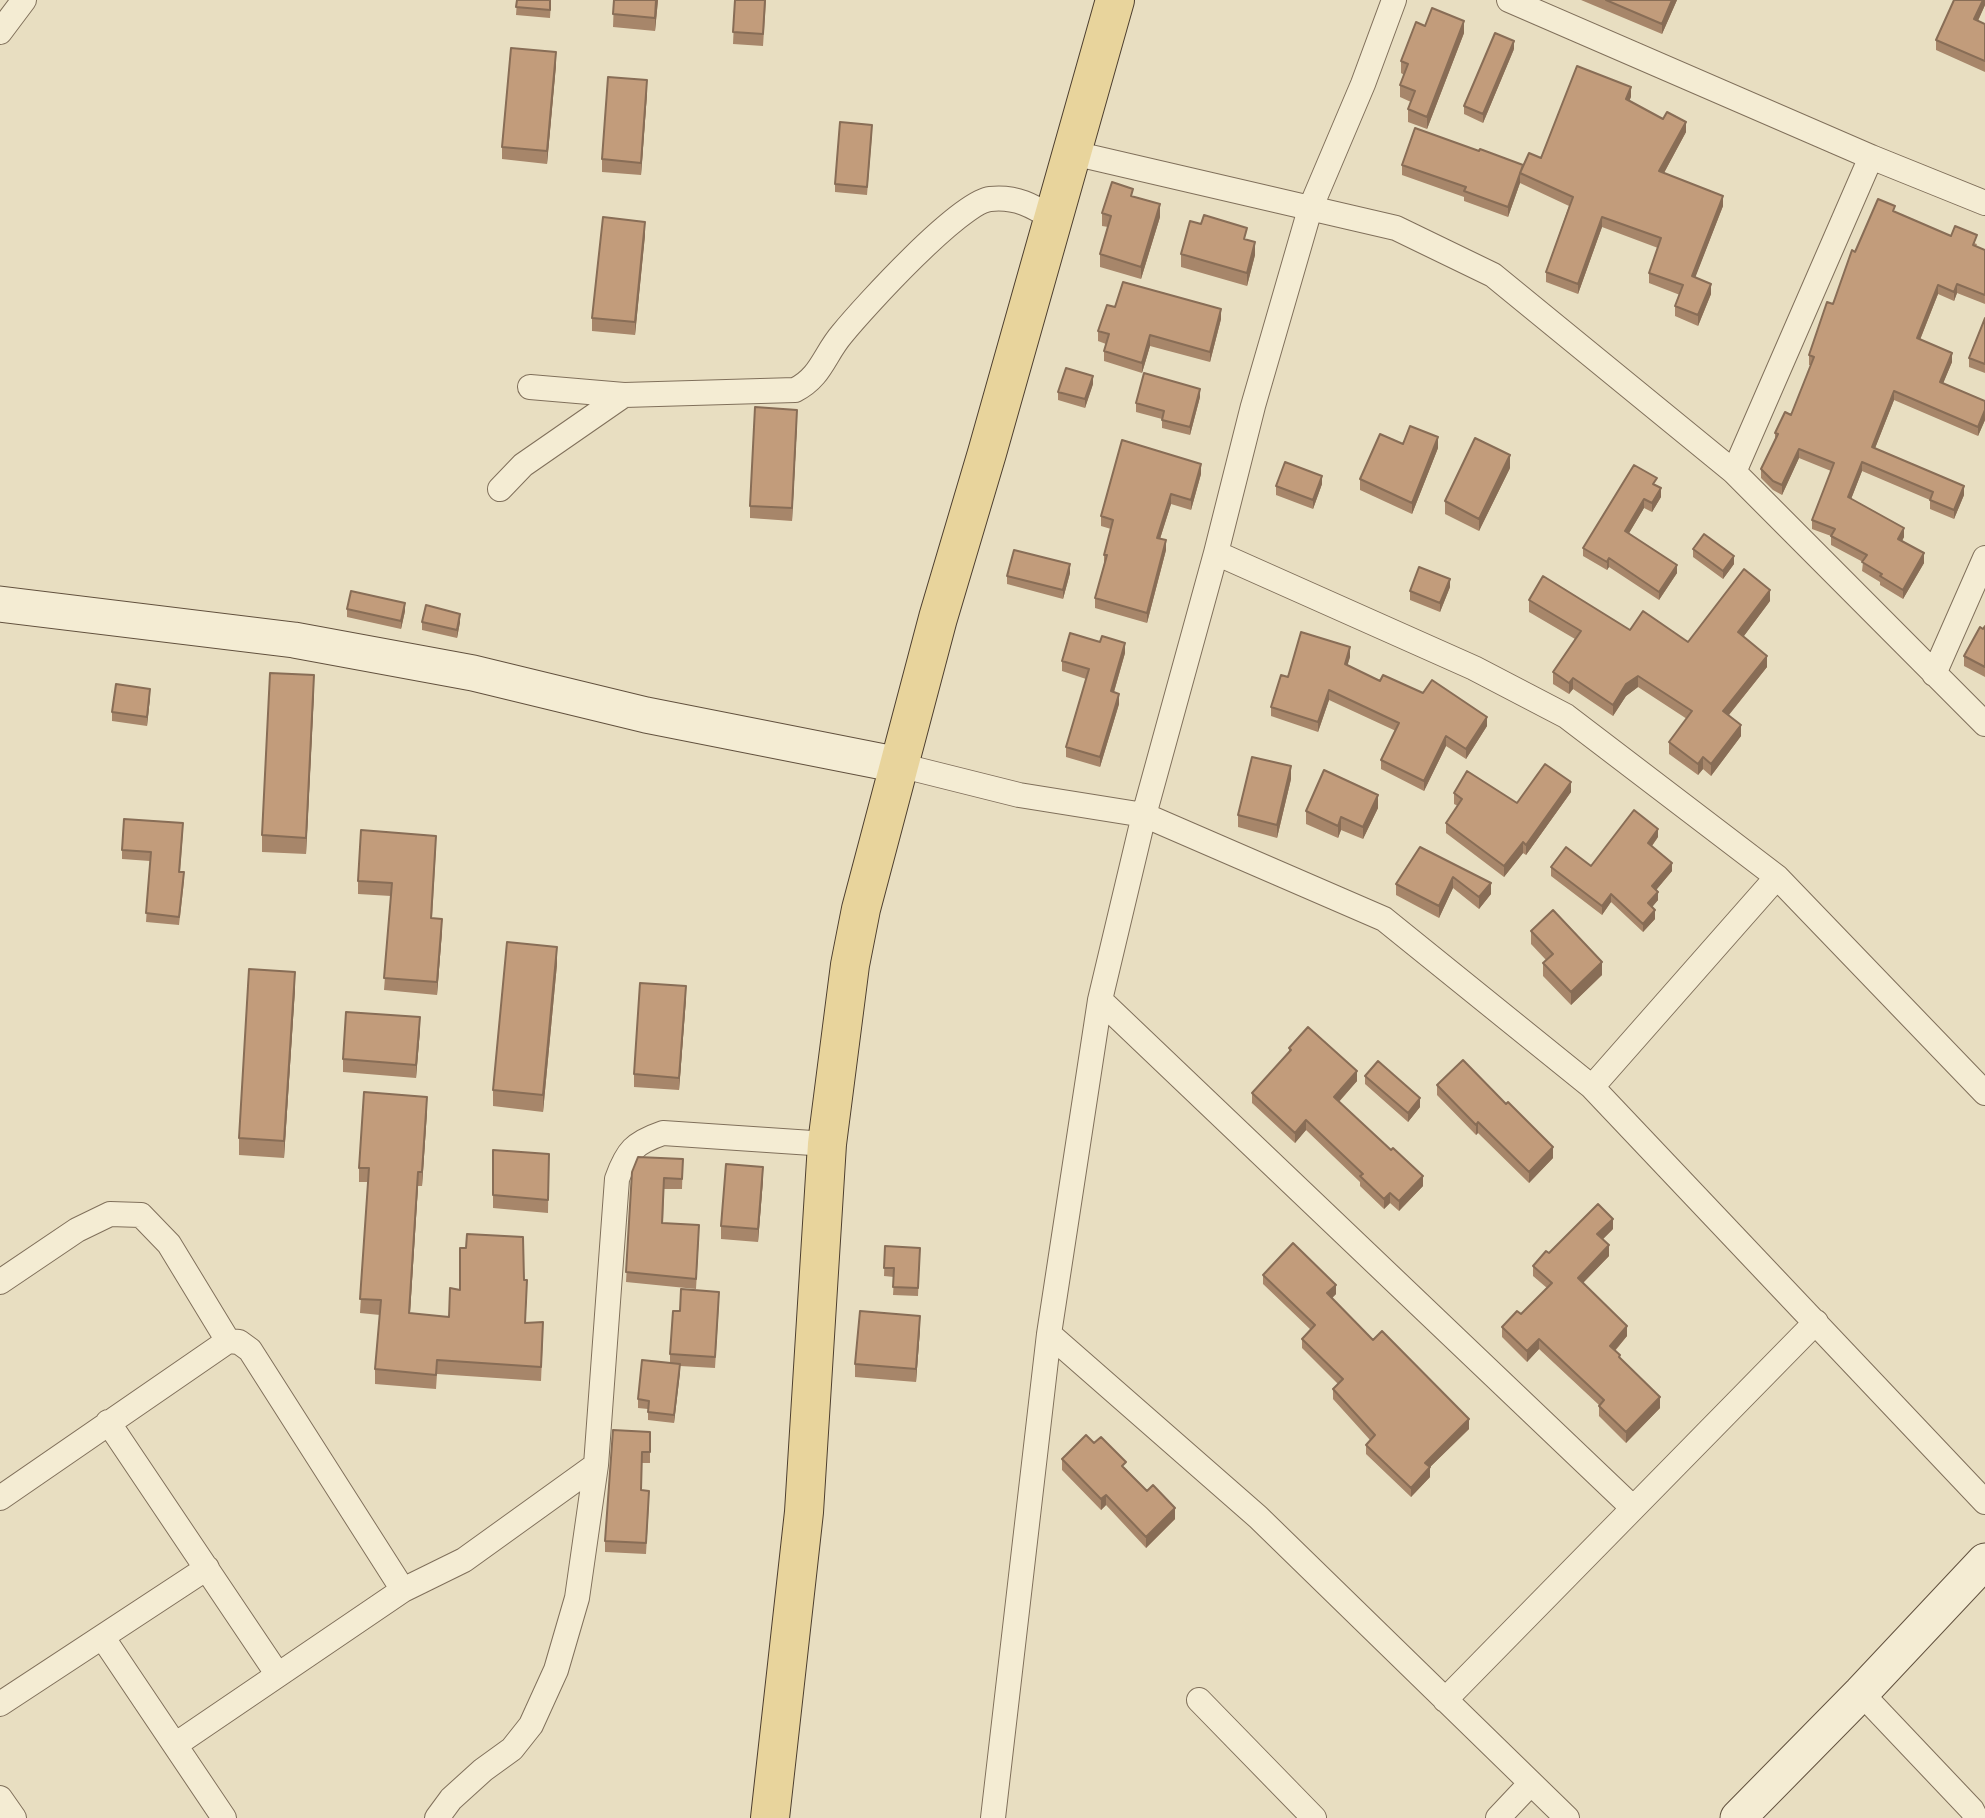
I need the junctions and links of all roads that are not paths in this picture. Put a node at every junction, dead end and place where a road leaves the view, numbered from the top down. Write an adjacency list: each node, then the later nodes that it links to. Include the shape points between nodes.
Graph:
1 (24, 0): 5 (street)
2 (1115, 0): 6 (main road)
3 (1394, 0): 9 (street)
4 (1509, 0): 7 (street)
5 (0, 32)
6 (1073, 153): 9 (street); 10 (main road)
7 (1871, 157): 8 (street); 13 (street)
8 (1985, 203)
9 (1310, 209): 13 (street, via 1396,228 1493,275); 15 (street)
10 (1054, 219): 12 (street, via 1026,202 1006,198 986,199 967,210 894,275 839,336 808,383 794,390); 20 (main road)
11 (530, 387): 12 (street)
12 (624, 395): 14 (street, via 523,464)
13 (1734, 472): 18 (street)
14 (500, 489)
15 (1216, 553): 21 (street); 22 (street, via 1474,667 1566,716)
16 (1985, 558): 18 (street)
17 (0, 604): 20 (street, via 308,643 473,673 646,715)
18 (1934, 674): 19 (street)
19 (1985, 724)
20 (900, 765): 21 (street, via 1018,795); 26 (main road, via 850,965)
21 (1144, 815): 23 (street); 24 (street, via 1384,919)
22 (1777, 877): 24 (street); 25 (street)
23 (1100, 1000): 29 (street); 35 (street)
24 (1592, 1087): 28 (street)
25 (1985, 1093)
26 (827, 1144): 32 (street, via 663,1133 641,1141 625,1156 617,1179); 51 (main road, via 804,1512)
27 (0, 1282): 30 (street, via 77,1230 110,1214 141,1216 169,1244)
28 (1816, 1322): 34 (street); 35 (street)
29 (1049, 1334): 43 (street, via 1258,1517); 52 (street)
30 (228, 1341): 31 (street); 38 (street, via 250,1350)
31 (108, 1422): 33 (street); 37 (street)
32 (596, 1465): 38 (street, via 464,1560); 50 (street, via 577,1598 556,1670 531,1725 512,1749 451,1799)
33 (0, 1498)
34 (1985, 1502)
35 (1632, 1507): 43 (street)
36 (1985, 1562): 41 (street)
37 (207, 1569): 39 (street); 40 (street)
38 (403, 1590): 40 (street)
39 (103, 1638): 44 (street); 45 (street)
40 (278, 1675): 45 (street)
41 (1861, 1693): 56 (street); 57 (street)
42 (1199, 1700): 53 (street)
43 (1445, 1700): 46 (street)
44 (0, 1704)
45 (175, 1745): 49 (street)
46 (1531, 1783): 54 (street); 55 (street)
47 (0, 1798): 48 (street)
48 (14, 1818)
49 (224, 1818)
50 (437, 1818)
51 (770, 1818)
52 (993, 1818)
53 (1314, 1818)
54 (1498, 1818)
55 (1567, 1818)
56 (1738, 1818)
57 (1976, 1818)

